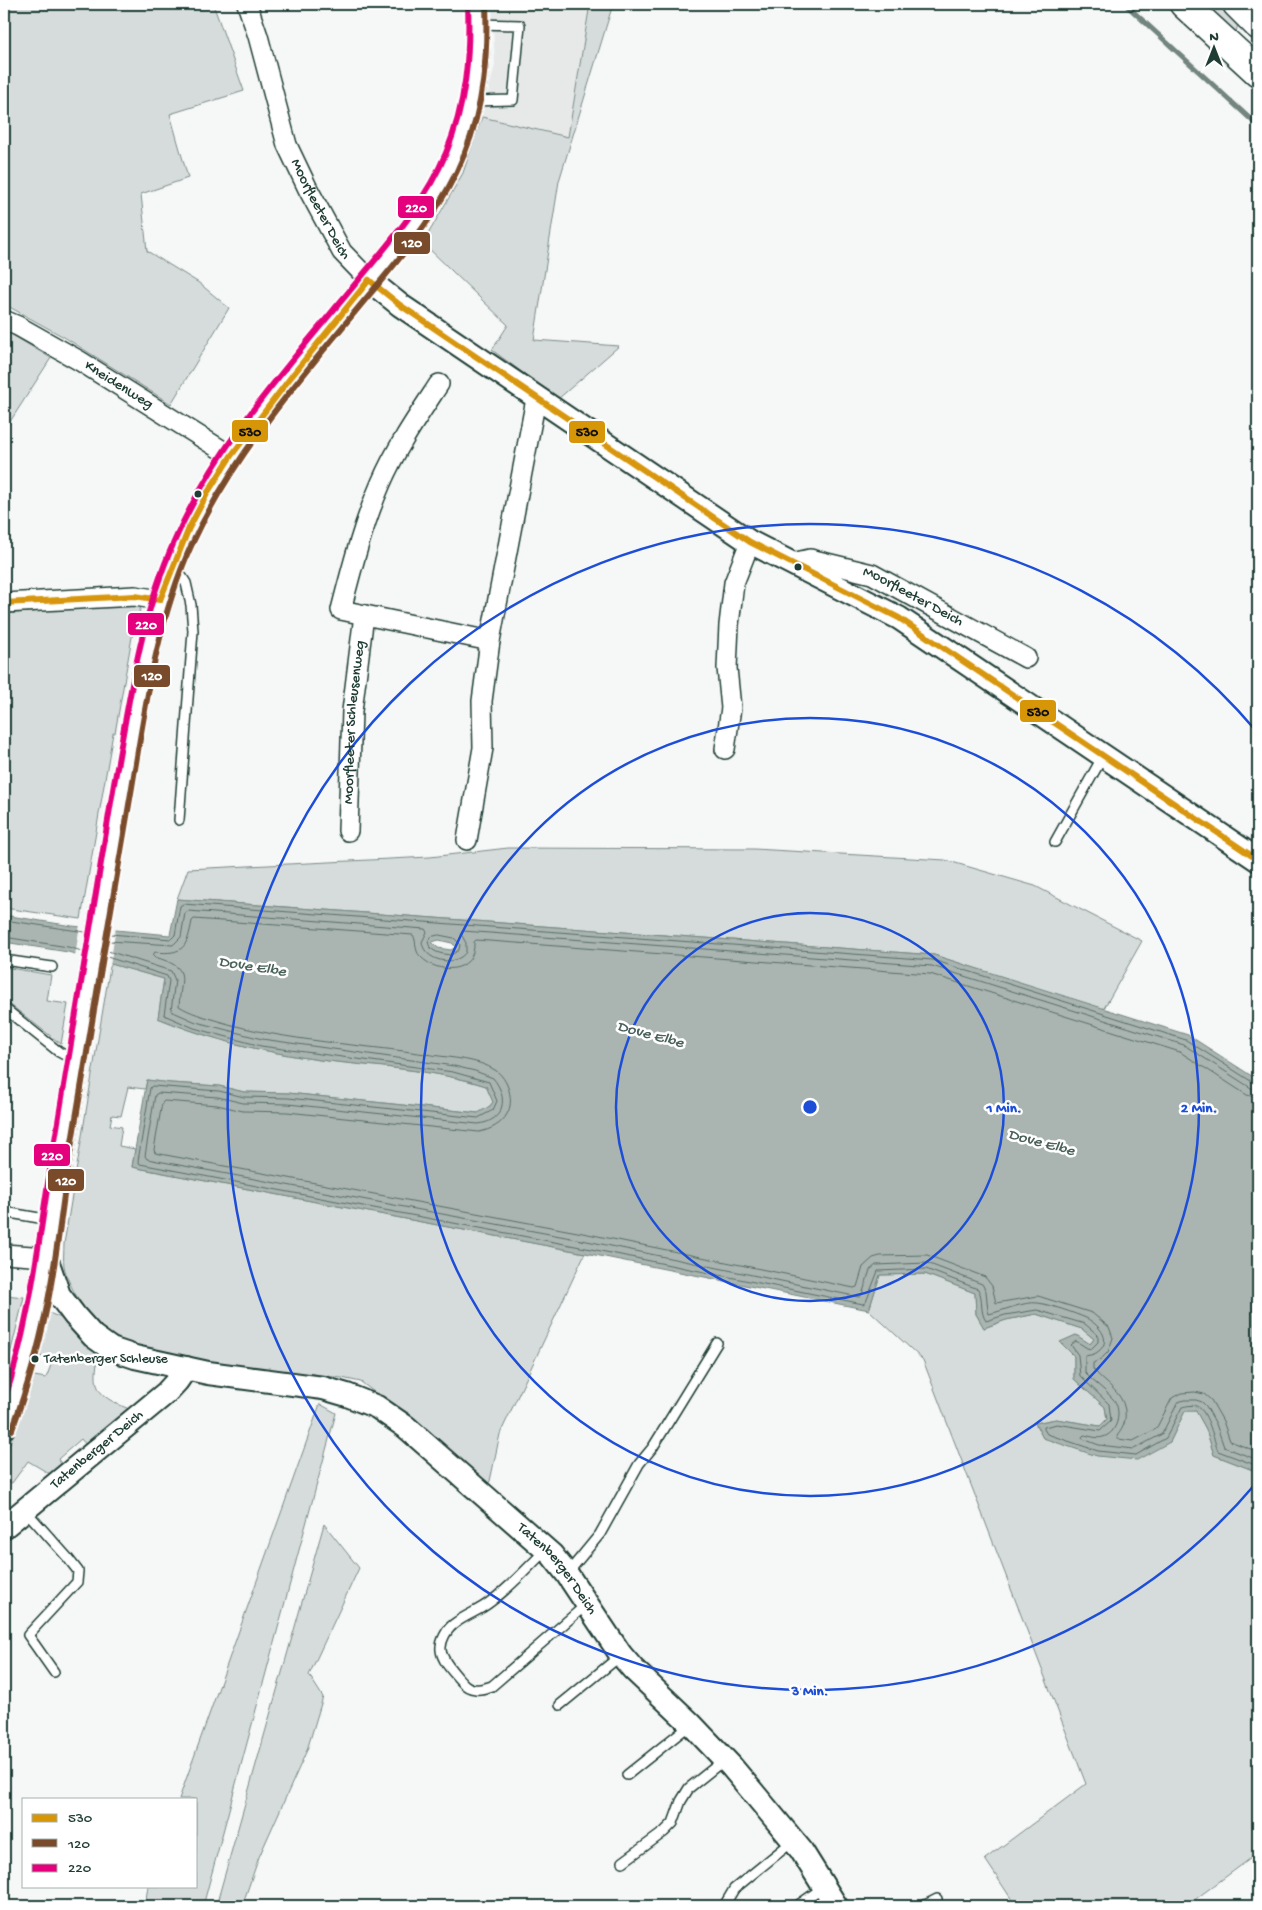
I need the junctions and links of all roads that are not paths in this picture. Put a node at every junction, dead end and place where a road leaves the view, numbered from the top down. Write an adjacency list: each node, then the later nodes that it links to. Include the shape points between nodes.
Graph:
1 (247, 4): 8 (street, Moorfleeter Deich, via 287,145 342,252)
2 (1184, 4): 6 (highway)
3 (1237, 4): 5 (highway)
4 (478, 14): 7 (street, via 477,76); 7 (lane, via 520,25 513,100)
5 (1258, 25)
6 (1258, 72)
7 (472, 101): 8 (street, via 455,157 437,192 409,234)
8 (369, 280): 11 (street, Moorfleeter Deich); 12 (street)
9 (4, 320): 12 (street, Kneidenweg, via 80,361)
10 (439, 384): 18 (street, via 407,433 381,483 356,548 341,610)
11 (536, 399): 13 (street, Moorfleeter Deich); 19 (street)
12 (231, 456): 15 (street, via 189,528)
13 (750, 542): 14 (street, Moorfleeter Deich); 21 (street, via 734,583 727,668 731,708)
14 (792, 563): 20 (street, Moorfleeter Deich, via 810,559 872,574); 22 (street, Moorfleeter Deich, via 899,618)
15 (174, 564): 16 (street); 23 (lane, via 186,583 193,630)
16 (160, 600): 17 (street, via 135,596); 31 (street, via 143,671)
17 (4, 603)
18 (364, 615): 19 (street); 24 (street, Moorfleeter Schleusenweg, via 352,711)
19 (490, 641): 25 (street, via 482,701 483,748)
20 (1026, 658)
21 (725, 749)
22 (1104, 756): 26 (lane); 27 (street, Moorfleeter Deich)
23 (179, 820)
24 (348, 831)
25 (467, 840)
26 (1055, 842)
27 (1258, 860)
28 (4, 960): 29 (lane)
29 (52, 967)
30 (4, 1008): 31 (lane, via 59,1052)
31 (77, 1062): 33 (street)
32 (4, 1212): 33 (lane)
33 (51, 1220): 35 (street)
34 (4, 1254): 35 (street)
35 (46, 1257): 37 (street, Tatenberger Deich, via 59,1295 94,1336 111,1348 135,1358); 38 (street, via 21,1375)
36 (717, 1343): 42 (lane, via 600,1534)
37 (186, 1368): 39 (street, Tatenberger Deich, via 166,1393); 41 (street, Tatenberger Deich, via 323,1388 377,1407 413,1433)
38 (4, 1427)
39 (25, 1510): 40 (street, Tatenberger Deich); 45 (lane, via 78,1571 77,1582 28,1635)
40 (4, 1527)
41 (546, 1550): 42 (street, Tatenberger Deich); 43 (lane, via 489,1603 453,1624 443,1638 440,1649 443,1657 463,1684 482,1690 492,1686)
42 (567, 1574): 43 (street, Tatenberger Deich)
43 (587, 1604): 44 (street, Tatenberger Deich)
44 (621, 1655): 46 (lane); 47 (street, Tatenberger Deich)
45 (54, 1672)
46 (560, 1705)
47 (691, 1724): 48 (street, Tatenberger Deich); 49 (lane)
48 (725, 1759): 50 (street, Tatenberger Deich); 51 (lane, via 689,1788 674,1823)
49 (627, 1775)
50 (793, 1841): 52 (street, Tatenberger Deich); 54 (lane, via 734,1889)
51 (623, 1862)
52 (824, 1887): 55 (lane); 56 (street, Tatenberger Deich)
53 (937, 1899): 57 (lane)
54 (724, 1906)
55 (797, 1906)
56 (836, 1906)
57 (923, 1906)

